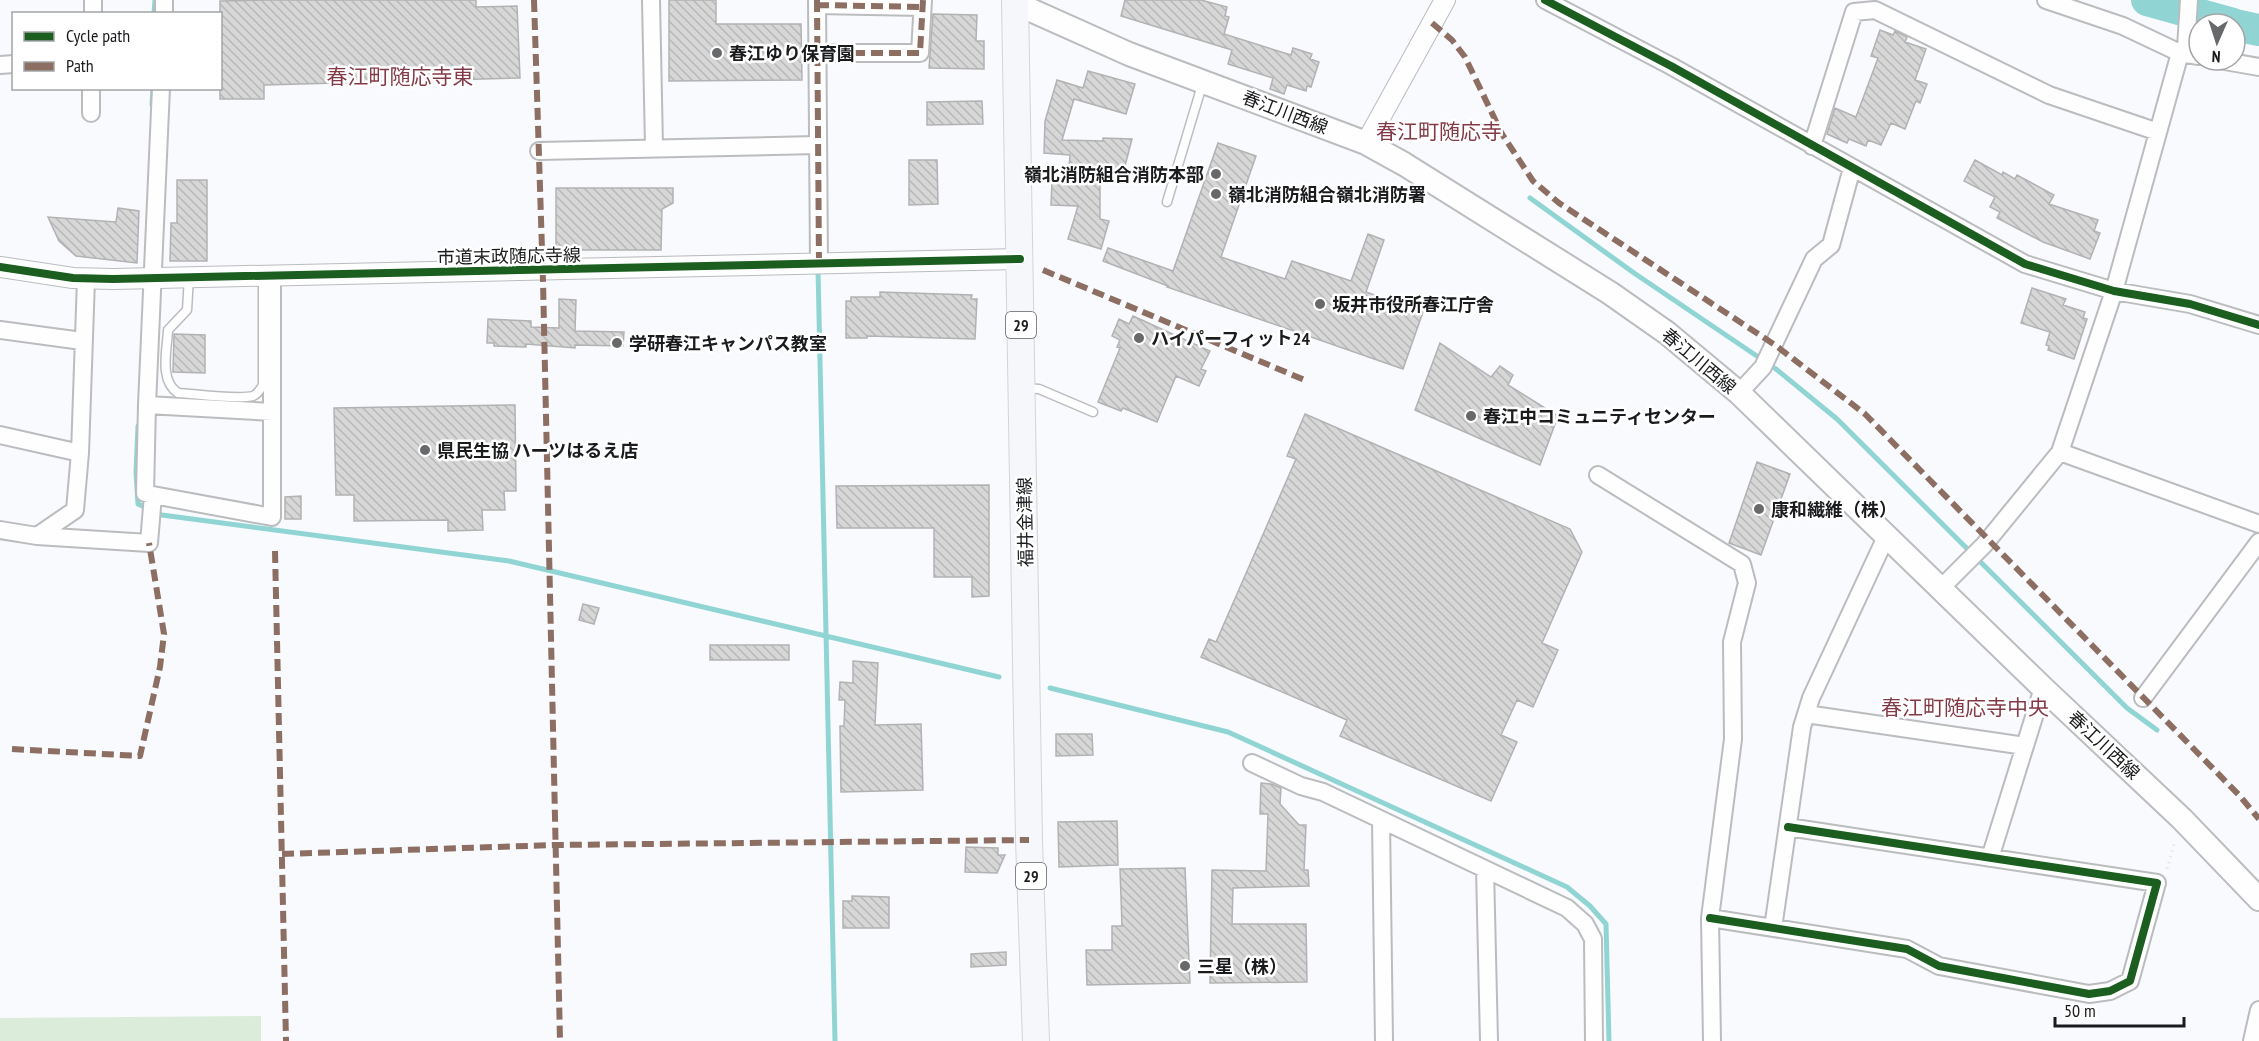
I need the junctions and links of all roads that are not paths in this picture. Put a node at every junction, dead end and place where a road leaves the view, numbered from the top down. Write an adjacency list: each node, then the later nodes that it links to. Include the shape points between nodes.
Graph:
1 (651, 0): 19 (street)
2 (1445, 0): 16 (street)
3 (1545, 0): 18 (street)
4 (2046, 0): 8 (street)
5 (1013, 1): 11 (main road, 春江川西線, via 1129,54); 23 (main road, 福井金津線 / 29)
6 (817, 2): 7 (street); 9 (street)
7 (922, 4): 9 (street, via 920,53)
8 (2187, 52)
9 (817, 53): 17 (street)
10 (2187, 55): 15 (street)
11 (1203, 81): 16 (main road, 春江川西線); 22 (lane)
12 (91, 90): 14 (street)
13 (161, 90): 28 (street)
14 (90, 113)
15 (2158, 132): 18 (street, via 2049,95 1875,10 1854,12); 30 (street)
16 (1366, 143): 35 (main road, 春江川西線, via 1610,293 1668,333)
17 (818, 145): 19 (street); 24 (street)
18 (1812, 146): 21 (street)
19 (654, 147): 20 (street)
20 (539, 151)
21 (1852, 168): 30 (street, via 2025,264); 35 (street, via 1831,245 1814,259 1763,367)
22 (1167, 202)
23 (1020, 259): 24 (street, 市道末政随応寺線); 34 (main road, 福井金津線 / 29)
24 (819, 264): 26 (street, 市道末政随応寺線)
25 (0, 267): 29 (street, 市道末政随応寺線)
26 (267, 275): 27 (street, 市道末政随応寺線); 27 (lane, via 263,385 254,395 242,397 178,393 171,389 166,376 168,330 187,310); 37 (street)
27 (189, 277): 28 (street, 市道末政随応寺線)
28 (153, 278): 29 (street, 市道末政随応寺線); 36 (street)
29 (86, 279): 33 (street)
30 (2114, 291): 31 (street, via 2190,304); 40 (street)
31 (2259, 325)
32 (0, 330): 33 (street)
33 (82, 341): 41 (street)
34 (1023, 388): 38 (lane, via 1039,389); 63 (main road, 福井金津線 / 29)
35 (1739, 393): 47 (main road, 春江川西線)
36 (147, 405): 37 (street); 43 (street, via 146,493)
37 (272, 412): 43 (street, via 272,517)
38 (1093, 412)
39 (0, 435): 41 (street)
40 (2060, 452): 44 (street); 49 (street, via 1984,546)
41 (80, 453): 46 (street, via 75,510)
42 (1598, 475): 60 (street, via 1742,564 1747,583 1732,642 1733,739)
43 (153, 495): 46 (street, via 149,543)
44 (2259, 524)
45 (0, 530): 46 (street)
46 (37, 536)
47 (1886, 537): 49 (main road, 春江川西線); 52 (street)
48 (2259, 542): 51 (street)
49 (1941, 588): 50 (main road, 春江川西線)
50 (2043, 688): 53 (street); 59 (main road, 春江川西線, via 2182,819)
51 (2143, 698)
52 (1806, 714): 53 (street); 56 (street)
53 (2025, 746): 57 (street)
54 (1252, 763): 55 (street)
55 (1381, 820): 58 (street); 64 (street)
56 (1788, 827): 57 (street); 61 (street)
57 (1990, 858): 61 (street, via 2157,883 2130,981 2110,991 2089,994 1939,966 1907,949)
58 (1485, 869): 65 (street); 66 (street, via 1567,908 1585,924 1593,939)
59 (2259, 899)
60 (1710, 918): 61 (street); 67 (street)
61 (1773, 928)
62 (2259, 1010): 68 (street)
63 (1036, 1041)
64 (1384, 1041)
65 (1489, 1041)
66 (1594, 1041)
67 (1712, 1041)
68 (2252, 1041)

